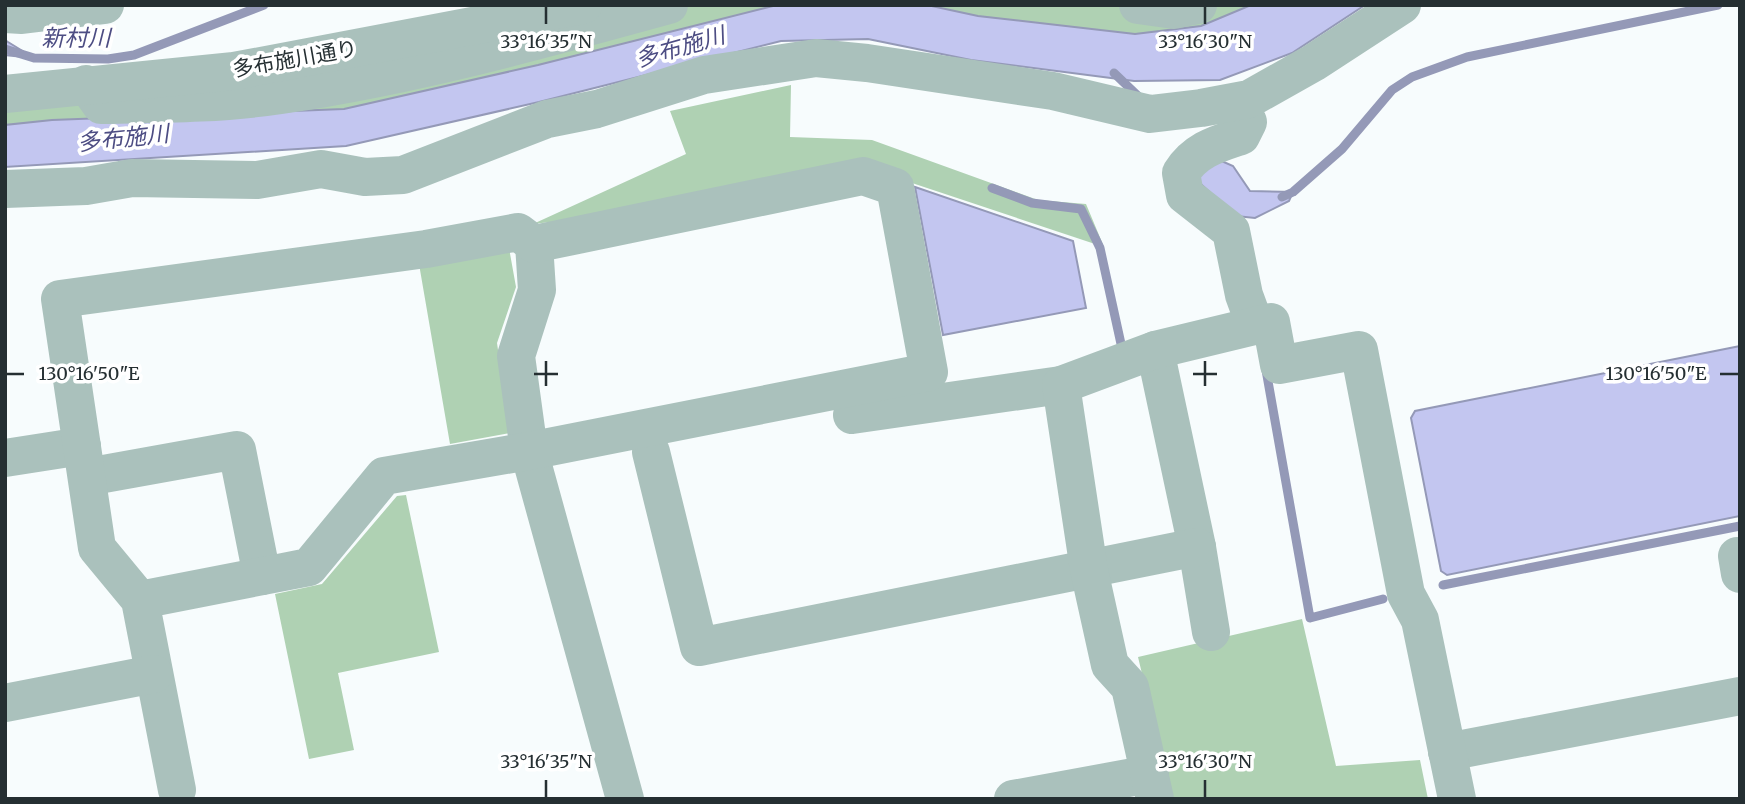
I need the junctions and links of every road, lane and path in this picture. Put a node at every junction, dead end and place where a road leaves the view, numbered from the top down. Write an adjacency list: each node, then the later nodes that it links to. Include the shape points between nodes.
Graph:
1 (105, 5): 7 (street)
2 (583, 5): 8 (street, 多布施川通り)
3 (669, 5): 8 (street, via 524,45)
4 (1139, 5): 5 (street, via 1174,10)
5 (1198, 5)
6 (1402, 5): 11 (street, via 1250,99 1200,108 1150,114 1051,104 867,63 816,58 704,75 597,109 547,119 464,165 256,189 131,192 86,186)
7 (5, 14)
8 (412, 53): 9 (street, 多布施川通り)
9 (5, 94)
10 (1248, 122): 13 (street, via 1241,136 1189,159 1181,173 1185,195 1231,231)
11 (22, 196)
12 (534, 244): 17 (street, via 537,290 516,356); 17 (street, via 863,176 895,187 929,372); 20 (street, via 518,232 426,249 60,299)
13 (1255, 325): 14 (street); 29 (street, via 1271,322 1279,365 1359,350 1406,593 1420,620)
14 (1155, 350): 15 (street); 21 (street)
15 (1061, 385): 16 (street); 22 (street)
16 (852, 415)
17 (529, 451): 23 (street, via 384,475 309,567); 32 (street)
18 (651, 452): 22 (street, via 699,647)
19 (5, 458): 20 (street)
20 (85, 462): 23 (street, via 237,450); 24 (street, via 97,548)
21 (1197, 547): 22 (street); 25 (street)
22 (1088, 570): 30 (street, via 1110,665 1130,687)
23 (262, 576): 24 (street)
24 (140, 600): 26 (street)
25 (1212, 632)
26 (154, 674): 28 (street); 31 (street)
27 (1740, 696): 29 (street)
28 (5, 703)
29 (1447, 752): 34 (street)
30 (1153, 787): 33 (street)
31 (179, 796)
32 (625, 799)
33 (1013, 799)
34 (1457, 799)

